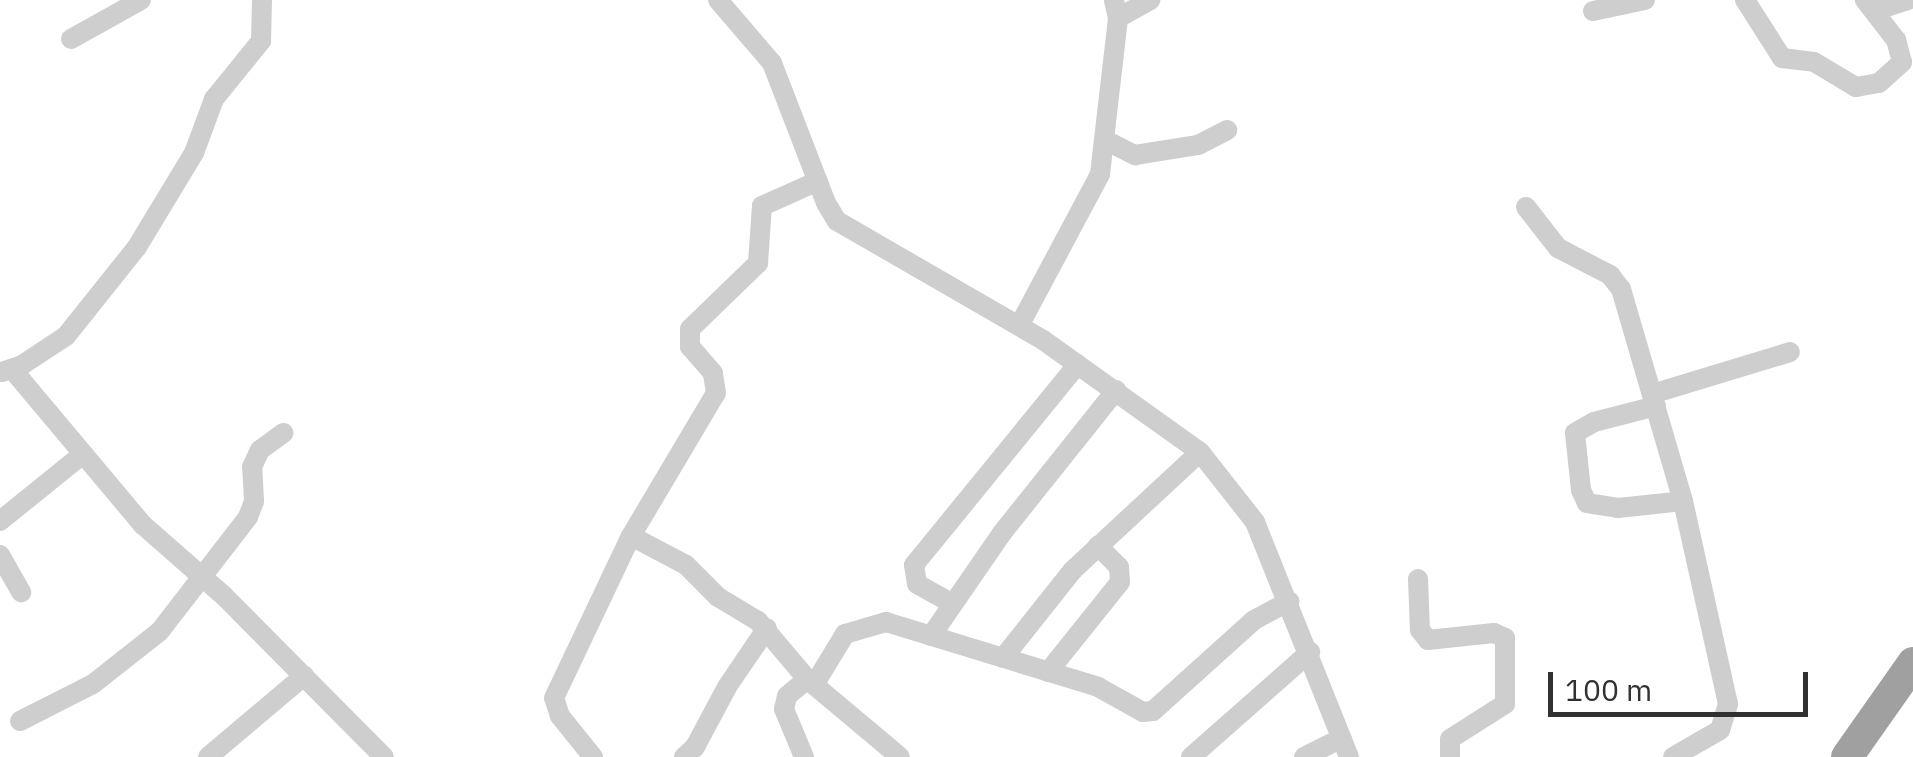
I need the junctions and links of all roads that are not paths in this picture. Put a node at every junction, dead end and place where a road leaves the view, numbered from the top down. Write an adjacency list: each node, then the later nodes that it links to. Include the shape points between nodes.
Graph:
1 (141, 0): 11 (street)
2 (262, 0): 19 (street, via 261,42 214,99 194,153 137,247 77,325)
3 (718, 0): 14 (street, via 772,63)
4 (1150, 0): 9 (street)
5 (1645, 0): 10 (street)
6 (1744, 0): 8 (street, via 1782,58 1814,62 1856,87 1879,83 1902,62 1896,40)
7 (1907, 0): 8 (street)
8 (1870, 6)
9 (1116, 9): 13 (street)
10 (1593, 11)
11 (71, 39)
12 (1226, 130): 13 (street, via 1198,146 1134,155)
13 (1105, 140): 16 (street, via 1094,189)
14 (818, 181): 16 (street, via 837,221); 27 (street, via 762,206 758,263 690,330 690,347 713,374 716,392)
15 (1526, 206): 21 (street, via 1558,248 1610,275 1621,289)
16 (1018, 326): 18 (street)
17 (1790, 352): 21 (street)
18 (1078, 364): 20 (street); 34 (street, via 914,565 918,584)
19 (6, 370): 24 (street)
20 (1116, 390): 23 (street); 34 (street)
21 (1654, 400): 25 (street); 25 (street, via 1575,433 1581,490 1587,503 1618,508)
22 (283, 433): 30 (street, via 260,450 248,516)
23 (1200, 452): 28 (street); 33 (street, via 1256,522)
24 (83, 454): 26 (street); 30 (street, via 143,526)
25 (1683, 501): 54 (street, via 1728,704 1720,730)
26 (0, 521)
27 (631, 536): 35 (street, via 696,572 718,596); 48 (street, via 554,698)
28 (1098, 546): 38 (street); 40 (street, via 1119,567 1120,582)
29 (0, 555): 32 (street)
30 (203, 578): 41 (street); 43 (street, via 149,642 84,690)
31 (1418, 580): 53 (street, via 1428,640 1494,633 1505,638 1505,704 1450,740)
32 (21, 592)
33 (1288, 600): 37 (street); 40 (street, via 1246,626 1153,711)
34 (953, 604): 36 (street)
35 (767, 628): 42 (street); 46 (street)
36 (931, 636): 38 (street); 42 (street, via 886,622 852,631)
37 (1310, 652): 44 (street); 51 (street)
38 (1003, 658): 40 (street)
39 (1913, 664): 55 (highway)
40 (1048, 672)
41 (304, 676): 45 (street); 47 (street)
42 (811, 682): 49 (street, via 787,696 784,709); 50 (street)
43 (20, 720)
44 (1345, 748): 52 (street)
45 (374, 754)
46 (687, 756)
47 (208, 757)
48 (593, 757)
49 (804, 757)
50 (900, 757)
51 (1191, 757)
52 (1304, 757)
53 (1450, 757)
54 (1672, 757)
55 (1847, 757)

